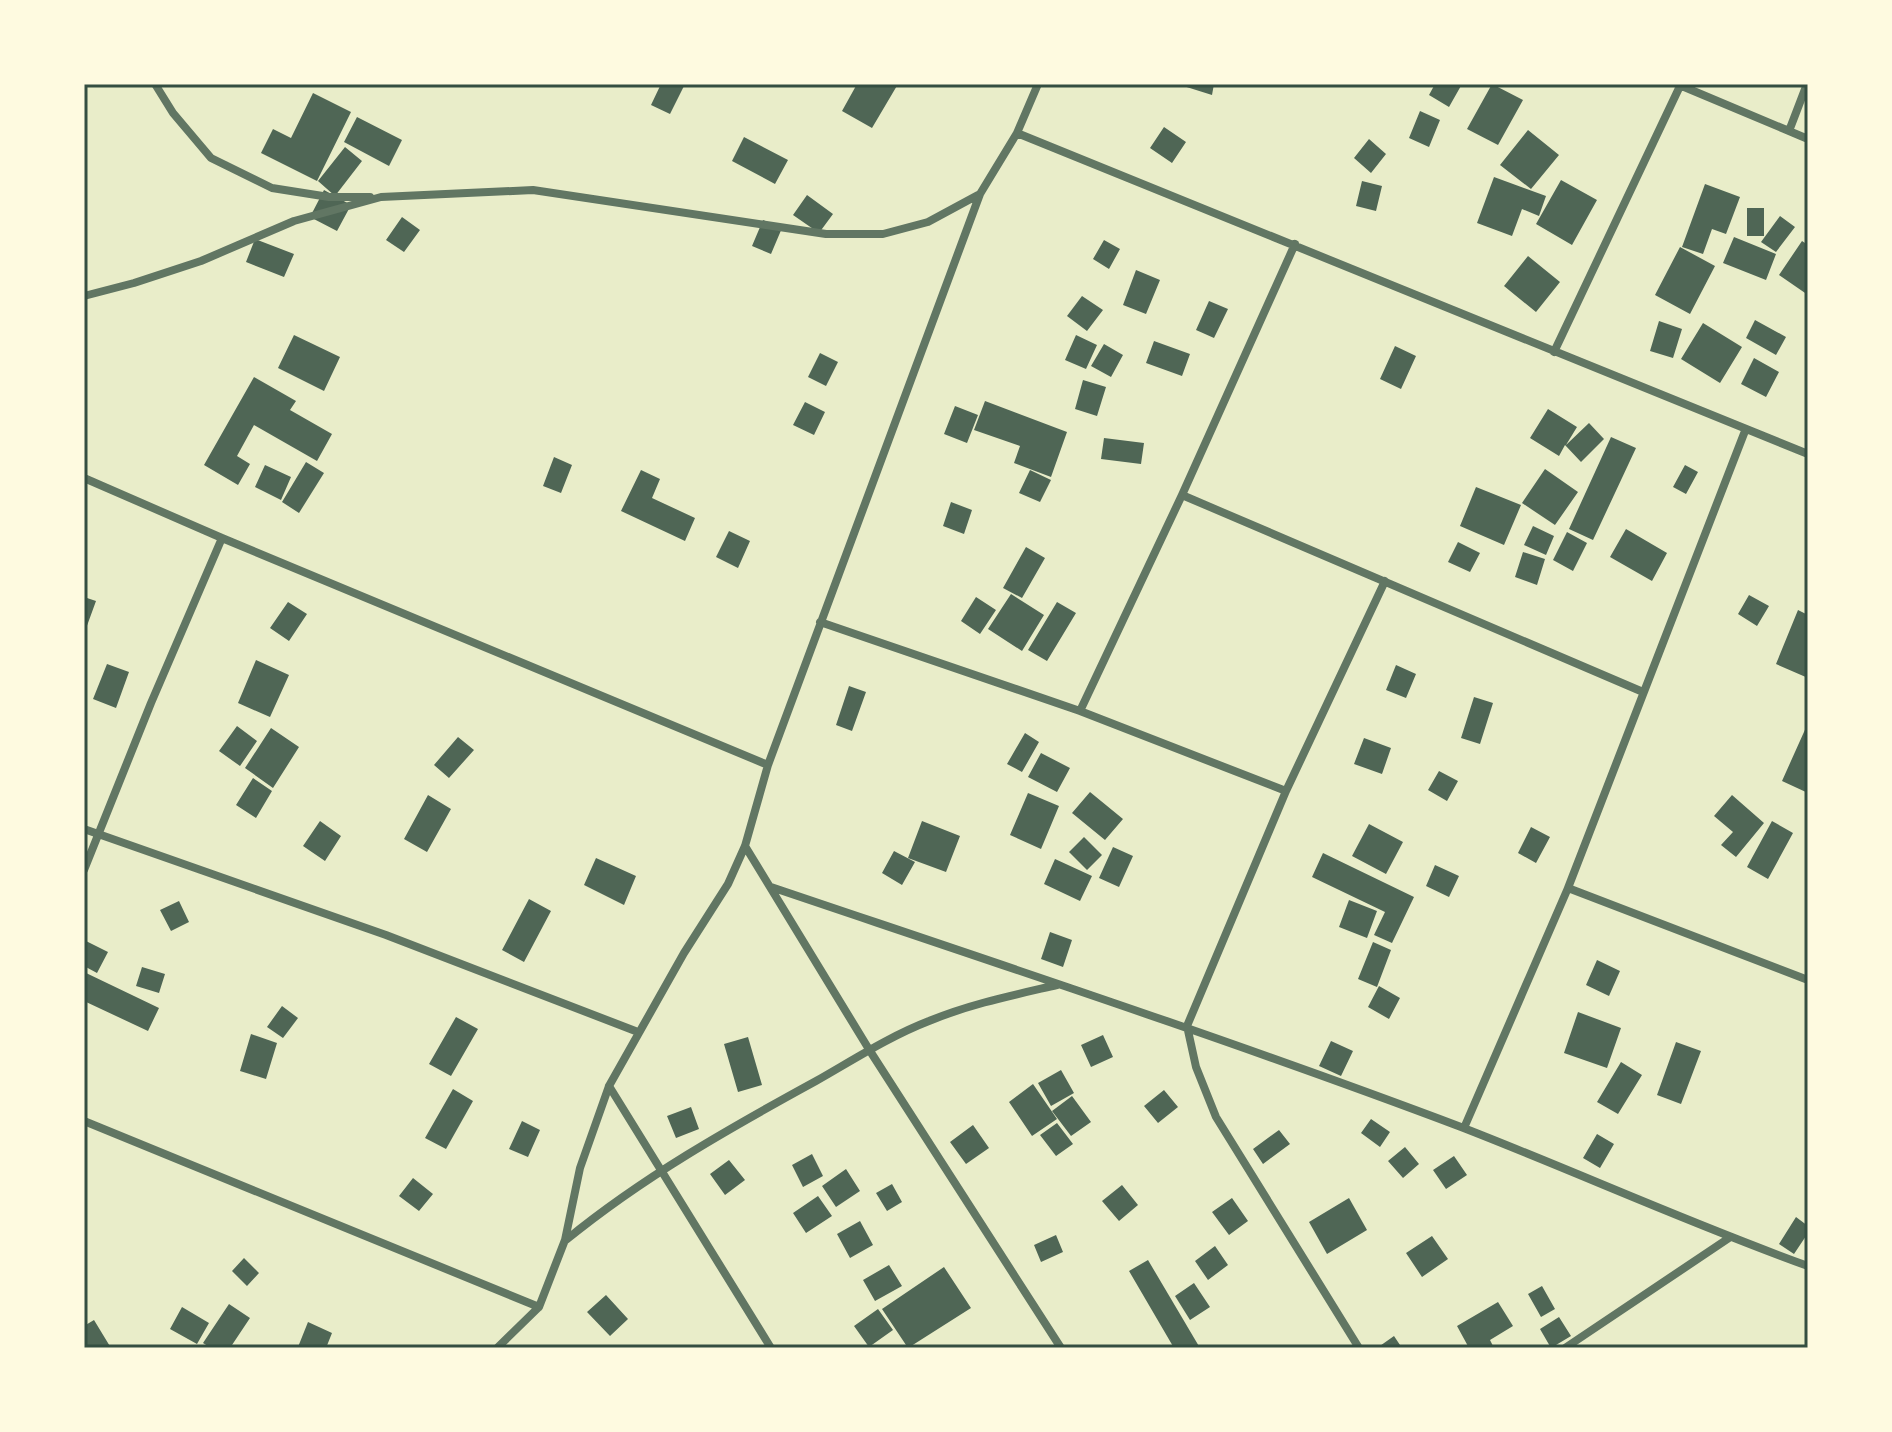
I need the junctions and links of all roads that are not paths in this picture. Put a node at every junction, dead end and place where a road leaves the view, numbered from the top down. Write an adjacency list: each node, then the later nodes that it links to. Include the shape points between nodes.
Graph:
1 (155, 84): 9 (street, via 211,158 272,188 329,197)
2 (1807, 84): 5 (street)
3 (1678, 85): 5 (street); 12 (street)
4 (1034, 86): 6 (street)
5 (1789, 131): 7 (street)
6 (1017, 133): 8 (street); 10 (street)
7 (1808, 139)
8 (980, 194): 9 (street, via 928,222 883,234 826,234 533,190); 19 (street)
9 (381, 197): 11 (street, via 294,221 201,261)
10 (1295, 244): 12 (street); 16 (street)
11 (84, 296)
12 (1554, 352): 13 (street)
13 (1745, 431): 14 (street); 20 (street)
14 (1808, 454)
15 (84, 478): 17 (street)
16 (1182, 495): 18 (street); 21 (street)
17 (222, 538): 22 (street); 25 (street)
18 (1385, 581): 20 (street); 23 (street)
19 (820, 622): 21 (street); 22 (street)
20 (1643, 692): 29 (street)
21 (1080, 711): 23 (street)
22 (768, 765): 26 (street)
23 (1286, 791): 32 (street)
24 (84, 829): 25 (street)
25 (100, 835): 27 (street); 33 (street, via 386,935)
26 (745, 846): 28 (street); 33 (street, via 728,884)
27 (84, 870)
28 (771, 887): 31 (street); 34 (street)
29 (1568, 888): 30 (street); 37 (street)
30 (1808, 980)
31 (1060, 984): 32 (street); 34 (street, via 927,1021)
32 (1187, 1026): 37 (street); 46 (street, via 1216,1117)
33 (638, 1032): 35 (street)
34 (870, 1051): 38 (street); 45 (street)
35 (609, 1086): 38 (street); 40 (street, via 580,1168)
36 (84, 1121): 42 (street)
37 (1464, 1128): 39 (street)
38 (662, 1171): 40 (street); 44 (street)
39 (1729, 1238): 41 (street); 47 (street)
40 (565, 1240): 42 (street)
41 (1808, 1266)
42 (539, 1307): 43 (street)
43 (497, 1348)
44 (771, 1348)
45 (1061, 1348)
46 (1359, 1348)
47 (1565, 1348)

